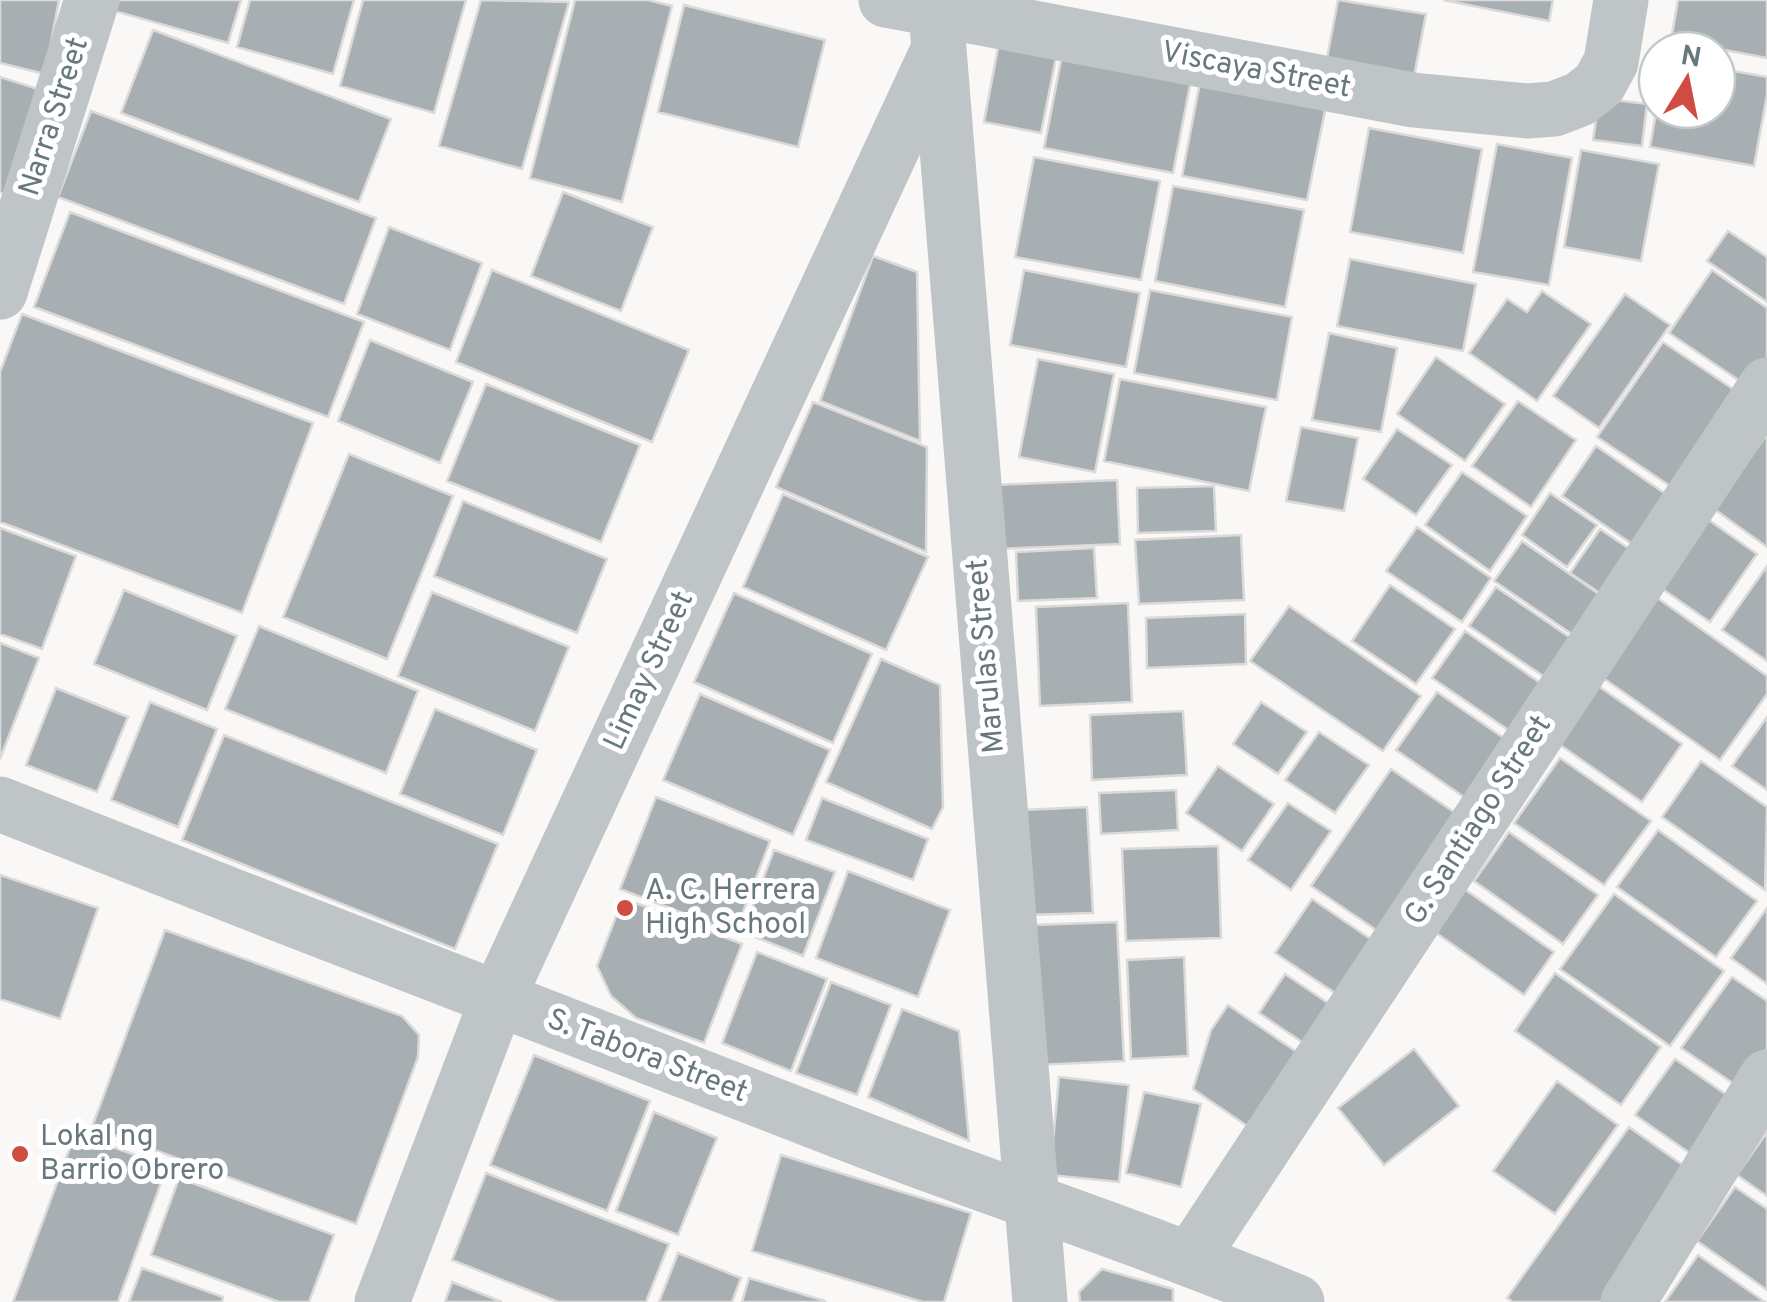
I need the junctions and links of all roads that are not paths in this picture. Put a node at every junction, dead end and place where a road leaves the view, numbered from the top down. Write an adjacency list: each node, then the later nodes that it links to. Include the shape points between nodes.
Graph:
1 (92, 0): 4 (street, Narra Street)
2 (1621, 0): 3 (street, Viscaya Street, via 1611,62 1599,84 1554,109 1527,111 1413,100)
3 (924, 15): 7 (street, Limay Street); 9 (street, Marulas Street)
4 (0, 292)
5 (1767, 385): 10 (street, G. Santiago Street)
6 (0, 804): 7 (street, S. Tabora Street)
7 (498, 1000): 9 (street, S. Tabora Street); 11 (street, Limay Street)
8 (1767, 1077): 14 (street)
9 (1031, 1204): 10 (street, S. Tabora Street); 12 (street, Marulas Street)
10 (1191, 1258): 13 (street, S. Tabora Street)
11 (382, 1302)
12 (1040, 1302)
13 (1297, 1302)
14 (1628, 1302)

